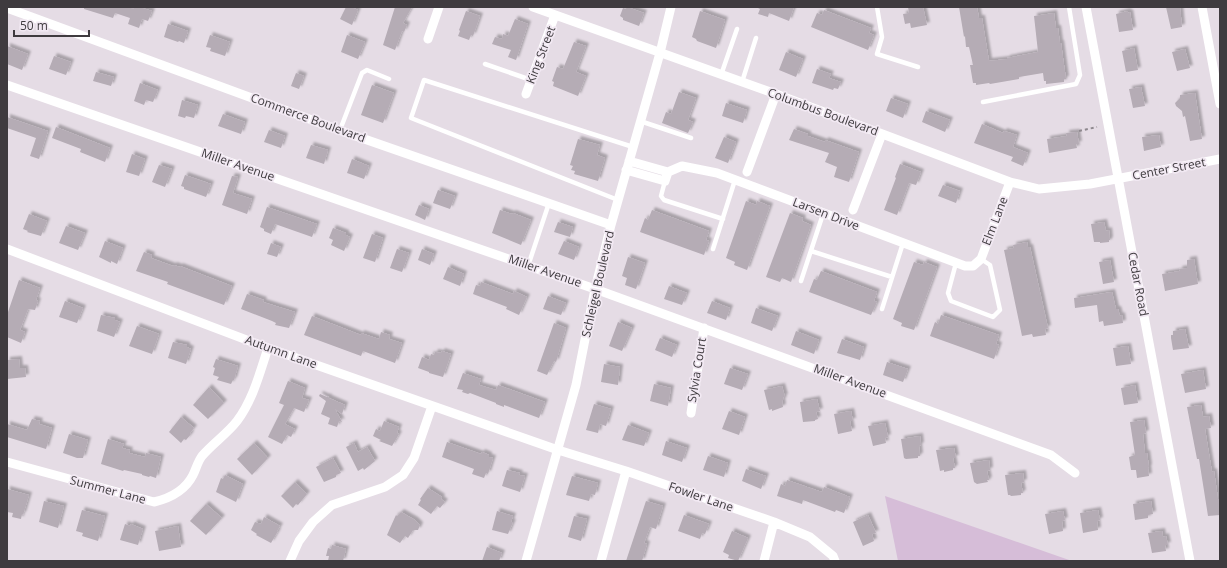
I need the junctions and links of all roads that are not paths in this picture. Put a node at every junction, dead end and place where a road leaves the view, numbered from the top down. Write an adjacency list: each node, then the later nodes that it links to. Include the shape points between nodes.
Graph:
1 (439, 7): 14 (street)
2 (533, 7): 10 (street, Columbus Boulevard)
3 (663, 7): 11 (street)
4 (671, 7): 11 (street, Schleigel Boulevard)
5 (877, 7): 17 (lane, via 882,37 877,54)
6 (1069, 7): 25 (lane, via 1080,75 1076,84)
7 (1086, 7): 36 (street, Cedar Road)
8 (1202, 7): 26 (street)
9 (7, 8): 28 (street, Commerce Boulevard)
10 (555, 15): 15 (street, Columbus Boulevard); 20 (street, King Street)
11 (667, 21): 15 (street, Schleigel Boulevard)
12 (737, 29): 18 (lane)
13 (756, 38): 21 (lane)
14 (428, 39)
15 (660, 52): 18 (street, Columbus Boulevard); 27 (street, Schleigel Boulevard)
16 (485, 64): 20 (lane)
17 (918, 67)
18 (721, 75): 21 (street, Columbus Boulevard)
19 (389, 79): 28 (lane, via 367,70 362,73)
20 (531, 80): 23 (street, King Street)
21 (742, 82): 24 (street, Columbus Boulevard)
22 (7, 85): 52 (street, Miller Avenue)
23 (526, 94)
24 (776, 94): 29 (street, Columbus Boulevard); 35 (street)
25 (983, 102)
26 (1220, 104)
27 (640, 121): 30 (lane); 31 (street, Schleigel Boulevard)
28 (340, 130): 41 (street, Commerce Boulevard)
29 (882, 134): 39 (street, Columbus Boulevard); 42 (street)
30 (691, 138)
31 (633, 146): 33 (street, Schleigel Boulevard); 40 (lane, via 424,80 411,118)
32 (1220, 159): 36 (street, Center Street)
33 (627, 166): 34 (street, Larsen Drive); 38 (street); 40 (street, Schleigel Boulevard)
34 (668, 172): 37 (street, Larsen Drive, via 682,166 717,173); 38 (street)
35 (747, 172)
36 (1118, 178): 39 (street, Columbus Boulevard, via 1090,184 1039,189); 71 (street, Cedar Road)
37 (735, 180): 43 (street, Larsen Drive); 44 (lane)
38 (665, 181): 44 (lane, via 661,196 664,200)
39 (1010, 182): 50 (street, Elm Lane)
40 (618, 200): 45 (street, Schleigel Boulevard)
41 (549, 203): 45 (street, Commerce Boulevard); 52 (lane)
42 (853, 210)
43 (823, 214): 46 (street, Larsen Drive); 49 (lane)
44 (723, 219): 48 (lane)
45 (611, 225): 55 (street, Schleigel Boulevard)
46 (903, 243): 51 (street, Larsen Drive); 53 (lane)
47 (7, 249): 58 (street, Autumn Lane)
48 (713, 249)
49 (811, 251): 53 (lane); 54 (lane)
50 (981, 259): 51 (street, Larsen Drive, via 973,266); 51 (lane, via 990,266 1000,310 993,317 951,302 948,293)
51 (956, 263)
52 (528, 266): 55 (street, Miller Avenue)
53 (892, 278): 56 (lane)
54 (801, 281)
55 (595, 289): 57 (street, Miller Avenue); 61 (street, Schleigel Boulevard, via 576,385)
56 (882, 309)
57 (704, 328): 60 (street, Sylvia Court); 64 (street, Miller Avenue, via 1051,455)
58 (268, 348): 59 (street, Autumn Lane); 62 (street, Summer Lane, via 255,386 237,421 202,457 181,492 163,500 154,502)
59 (432, 406): 61 (street, Autumn Lane); 66 (street, via 414,458 403,475 385,487 332,505 299,540)
60 (691, 413)
61 (558, 450): 63 (street, Fowler Lane); 67 (street, Schleigel Boulevard)
62 (7, 462)
63 (626, 471): 65 (street, Fowler Lane); 68 (street)
64 (1075, 473)
65 (774, 522): 69 (street); 70 (street, Fowler Lane, via 810,537 833,556)
66 (290, 561)
67 (526, 561)
68 (601, 561)
69 (764, 561)
70 (835, 561)
71 (1190, 561)

